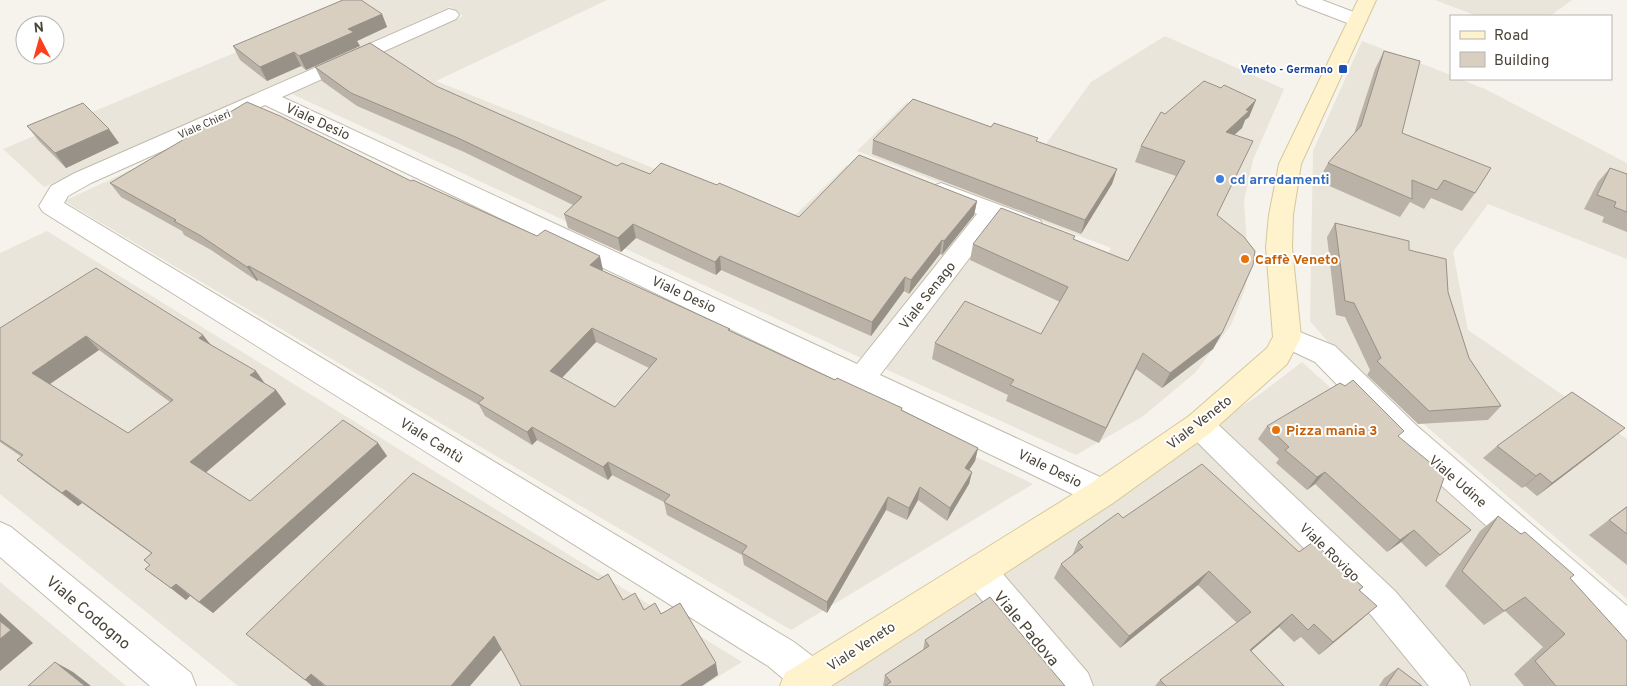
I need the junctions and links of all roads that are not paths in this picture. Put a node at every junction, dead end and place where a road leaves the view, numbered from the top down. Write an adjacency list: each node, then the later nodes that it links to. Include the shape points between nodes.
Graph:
1 (1305, 0): 2 (street)
2 (1362, 10): 9 (main road, via 1290,164 1279,247)
3 (449, 15): 4 (street, Viale Chieri)
4 (265, 97): 6 (street, Viale Chieri, via 83,178 59,191); 10 (street, Viale Desio)
5 (921, 183): 7 (street)
6 (51, 206): 16 (street, Viale Cantù, via 781,654)
7 (993, 211): 8 (street); 10 (street, Viale Senago)
8 (1049, 233)
9 (1287, 337): 11 (main road, Viale Veneto, via 1277,356); 15 (street, Viale Udine, via 1325,354 1406,435)
10 (862, 378): 12 (street, Viale Desio)
11 (1199, 425): 12 (main road, Viale Veneto); 19 (street, Viale Rovigo, via 1383,603)
12 (1102, 493): 14 (main road, Viale Veneto)
13 (0, 537): 17 (street, Viale Codogno)
14 (979, 571): 16 (main road, Viale Veneto); 18 (street, Viale Padova)
15 (1627, 629)
16 (805, 682)
17 (178, 686)
18 (1075, 686)
19 (1452, 686)

